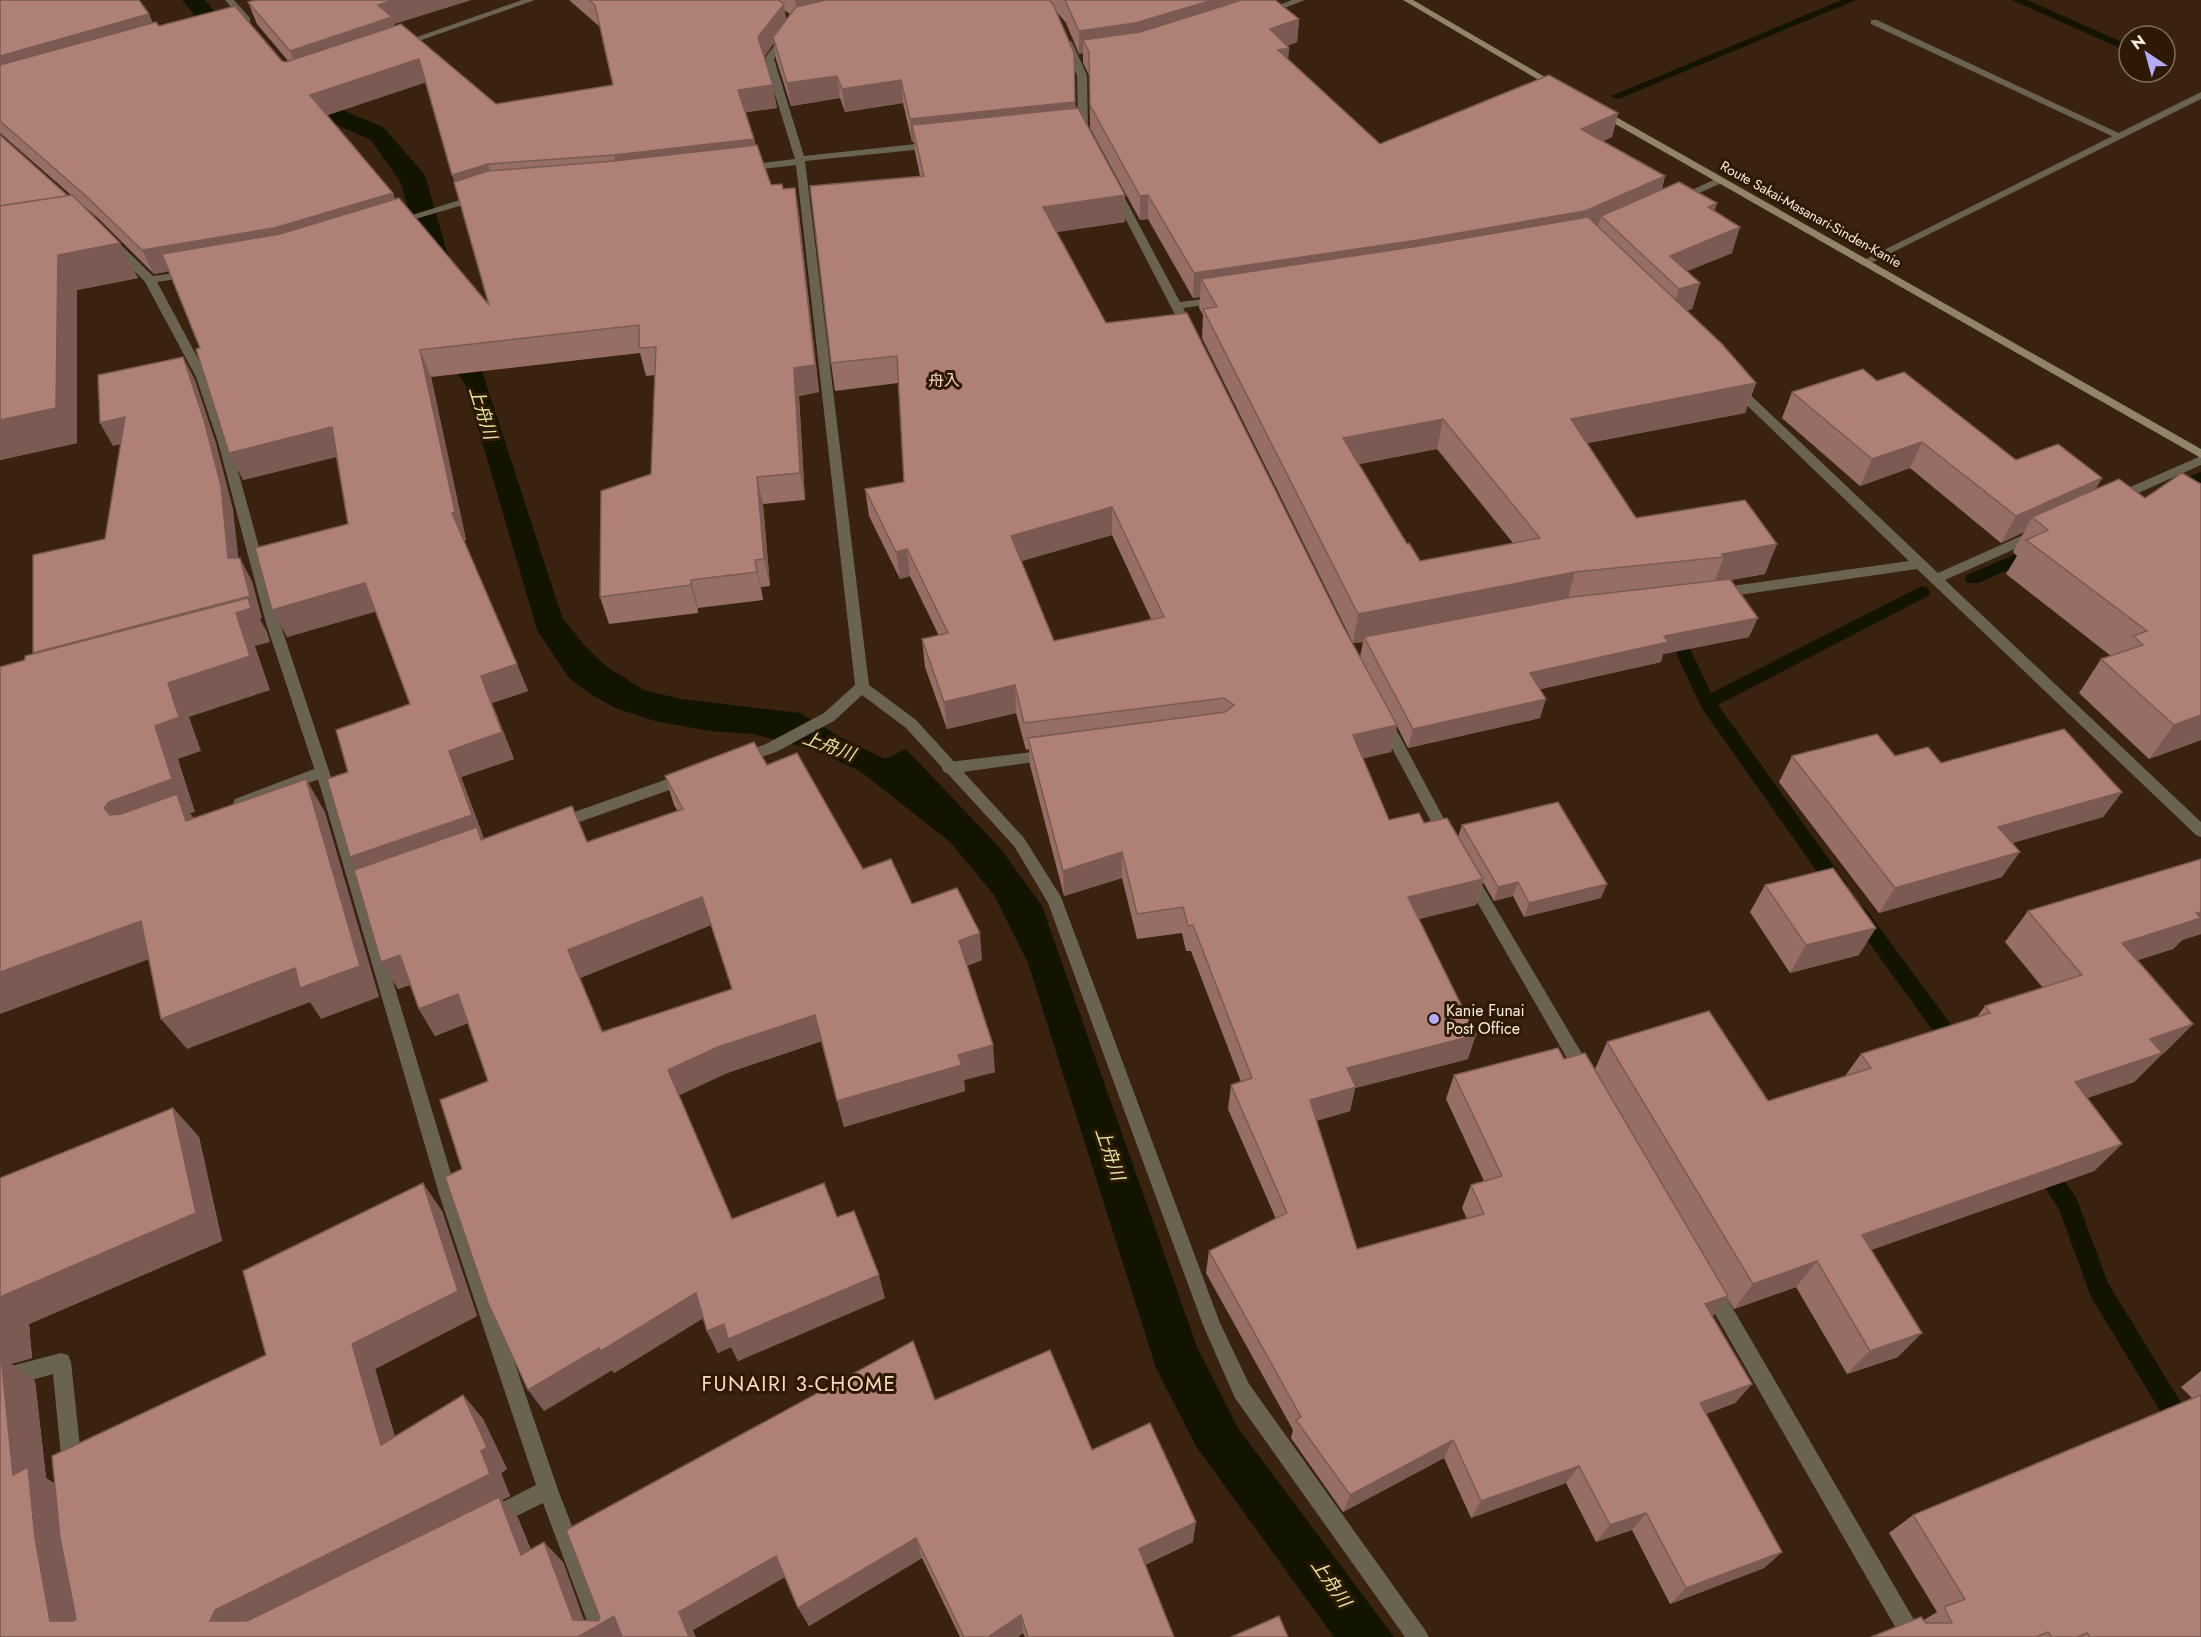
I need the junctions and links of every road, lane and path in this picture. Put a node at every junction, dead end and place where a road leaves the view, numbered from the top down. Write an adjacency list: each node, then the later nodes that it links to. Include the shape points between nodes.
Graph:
1 (228, 0): 6 (street)
2 (531, 0): 13 (street)
3 (1301, 0): 7 (street)
4 (1407, 0): 14 (main road)
5 (255, 14): 6 (street)
6 (244, 17): 8 (street); 11 (street)
7 (1248, 18)
8 (233, 21)
9 (1874, 22): 19 (street)
10 (795, 25): 22 (street, via 769,59)
11 (252, 26)
12 (1062, 31): 17 (street, via 1080,58)
13 (386, 50)
14 (1571, 94)
15 (2201, 95): 19 (street)
16 (1591, 106): 24 (main road, Route Sakai-Masanari-Sinden-Kanie)
17 (1083, 129): 18 (street); 21 (street)
18 (1072, 131)
19 (2120, 136): 30 (street)
20 (942, 144): 22 (street)
21 (1094, 150)
22 (800, 160): 23 (street); 44 (street)
23 (733, 170)
24 (1720, 180): 27 (street); 30 (main road, Route Sakai-Masanari-Sinden-Kanie)
25 (1111, 181): 34 (street)
26 (495, 193): 28 (street)
27 (1667, 203)
28 (387, 225)
29 (101, 231): 32 (street)
30 (1865, 262): 37 (main road, Route Sakai-Masanari-Sinden-Kanie)
31 (196, 273): 32 (street)
32 (150, 280): 50 (street, via 202,377 224,442 268,625)
33 (1234, 297): 34 (street)
34 (1177, 306): 35 (street)
35 (1197, 346)
36 (1727, 380): 41 (street)
37 (2201, 454)
38 (2201, 460): 39 (street)
39 (2106, 503)
40 (2053, 526): 42 (street)
41 (1920, 564): 42 (street); 43 (street)
42 (1936, 579): 53 (street)
43 (1702, 595)
44 (862, 687): 47 (street, via 829,717 771,748); 48 (street, via 911,724)
45 (1375, 703): 54 (street, via 1460,859)
46 (1068, 753): 48 (street)
47 (728, 763)
48 (950, 768): 61 (street, via 1019,842 1055,901 1212,1325 1242,1391)
49 (706, 771): 52 (street)
50 (322, 772): 51 (street); 58 (street, via 365,892 449,1197)
51 (225, 808)
52 (539, 830)
53 (2201, 831)
54 (1593, 1086)
55 (1703, 1276): 62 (street)
56 (0, 1379): 57 (street, via 61,1362)
57 (74, 1489)
58 (548, 1490): 59 (street); 60 (street)
59 (475, 1527)
60 (604, 1637)
61 (1418, 1637)
62 (1913, 1637)

